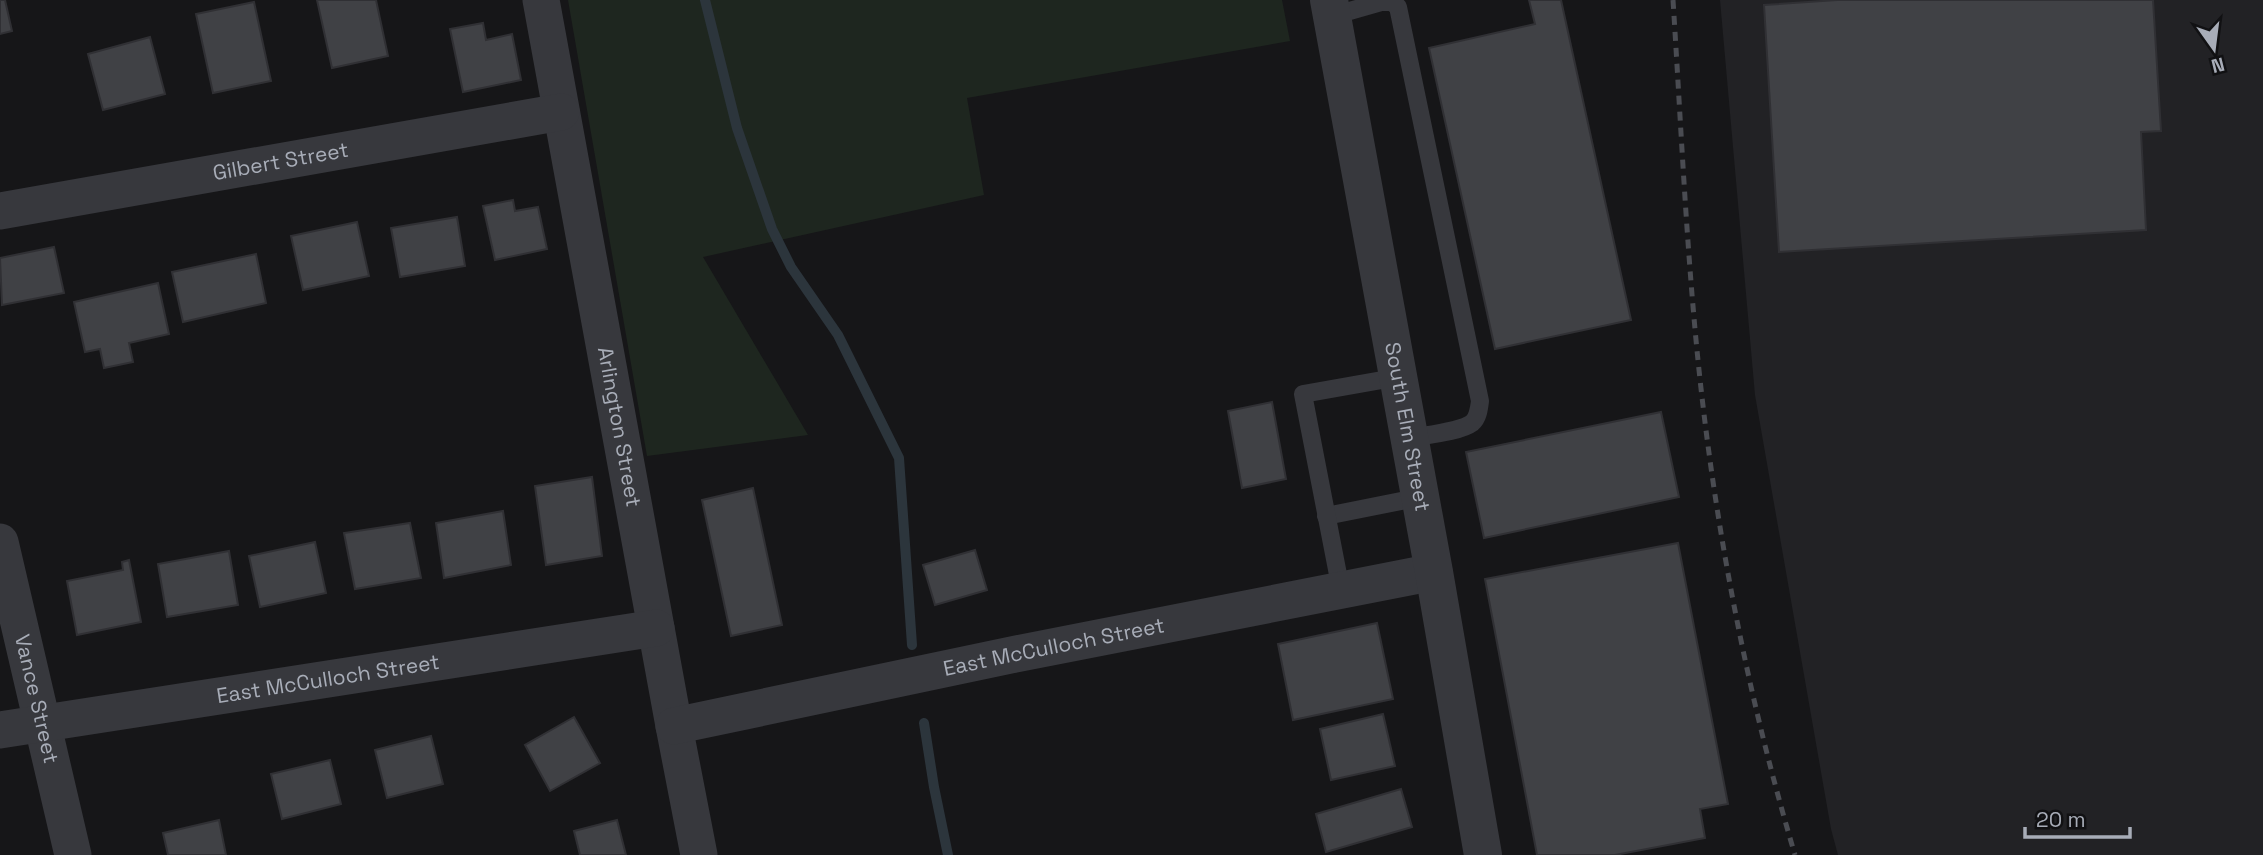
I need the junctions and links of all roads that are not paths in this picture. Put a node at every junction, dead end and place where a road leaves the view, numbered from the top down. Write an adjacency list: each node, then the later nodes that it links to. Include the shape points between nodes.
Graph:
1 (541, 0): 3 (street, Arlington Street)
2 (1331, 8): 5 (street, South Elm Street); 6 (lane, via 1381,2 1398,7 1480,401 1473,422)
3 (561, 112): 4 (street, Gilbert Street); 12 (street, Arlington Street)
4 (0, 211)
5 (1399, 377): 6 (street, South Elm Street); 8 (lane, via 1303,394)
6 (1410, 438): 7 (street, South Elm Street)
7 (1421, 497): 8 (lane); 10 (street, South Elm Street)
8 (1326, 516): 11 (lane)
9 (0, 542): 13 (street, Vance Street)
10 (1434, 572): 11 (street, East McCulloch Street); 18 (street, South Elm Street)
11 (1341, 590): 14 (street, East McCulloch Street)
12 (656, 628): 13 (street, East McCulloch Street); 14 (street, Arlington Street)
13 (41, 725): 15 (street, East McCulloch Street); 16 (street, Vance Street)
14 (674, 726): 17 (street, Arlington Street)
15 (0, 730)
16 (73, 855)
17 (699, 855)
18 (1483, 855)

